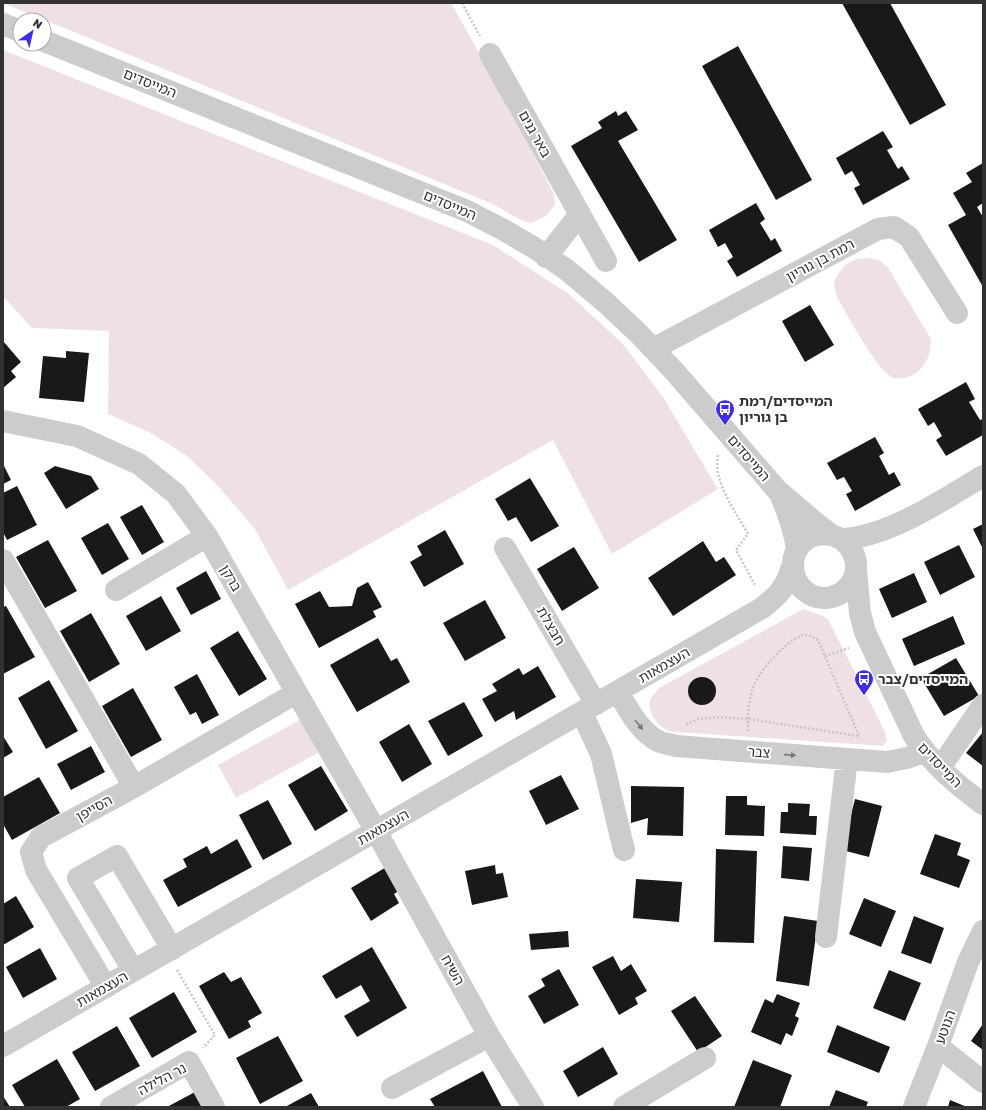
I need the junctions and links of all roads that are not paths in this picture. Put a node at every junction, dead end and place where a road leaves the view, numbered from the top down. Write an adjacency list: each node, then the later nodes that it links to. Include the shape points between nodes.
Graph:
1 (52, 44): 4 (street, המייסדים, via 467,211 502,229)
2 (490, 54): 3 (street, באר גנים)
3 (580, 214): 4 (street); 5 (street, באר גנים)
4 (546, 257): 7 (street, המייסדים, via 567,270 605,302)
5 (606, 261)
6 (957, 312): 7 (street, רמת בן גוריון, via 909,237 894,227 878,229)
7 (653, 349): 10 (street, המייסדים)
8 (3, 421): 12 (street, ברקן, via 77,436 139,464 176,494)
9 (983, 476): 11 (street)
10 (777, 490): 13 (street, המייסדים, via 817,524); 15 (street, המייסדים, via 788,511 794,531)
11 (919, 513): 13 (street, via 858,537); 17 (street, via 883,539)
12 (207, 536): 18 (street); 23 (street, ברקן)
13 (837, 537): 15 (street, via 821,534 811,537 803,542); 17 (street, via 850,546)
14 (505, 548): 25 (street, חבצלת)
15 (795, 558): 19 (street, via 794,576 798,584 805,591); 20 (street, העצמאות, via 787,584)
16 (3, 560): 29 (street)
17 (856, 567): 19 (street, via 853,580 841,594 832,597); 21 (street, המייסדים, via 860,613)
18 (116, 590)
19 (820, 596): 20 (street, העצמאות, via 802,596); 21 (street, המייסדים, via 840,606)
20 (764, 606): 22 (street, העצמאות)
21 (867, 636): 26 (street, המייסדים, via 906,722)
22 (618, 692): 25 (street, העצמאות); 27 (street, צבר, one-way to 27, via 638,725 659,742 676,746)
23 (296, 693): 29 (street, הסייפן); 31 (street, ברקן)
24 (983, 705): 28 (street)
25 (589, 708): 31 (street, העצמאות); 32 (street, חבצלת)
26 (924, 752): 27 (street, צבר, via 887,762); 28 (street, המייסדים)
27 (847, 759): 33 (street)
28 (940, 768): 30 (street, המייסדים, via 950,779)
29 (134, 787): 37 (street, הסייפן, via 41,837 31,852 36,870)
30 (983, 804)
31 (376, 831): 35 (street, העצמאות); 38 (street, השיח)
32 (624, 850)
33 (826, 937)
34 (980, 939): 40 (street, הנוטע, via 968,962)
35 (169, 950): 36 (street, העצמאות); 36 (street, via 117,856 78,878)
36 (133, 970): 37 (street, העצמאות)
37 (106, 987): 39 (street, העצמאות)
38 (489, 1036): 43 (street); 46 (street, השיח)
39 (3, 1046)
40 (938, 1046): 42 (street); 48 (street, הנוטע)
41 (705, 1058): 47 (street)
42 (983, 1082)
43 (392, 1088)
44 (111, 1107): 45 (street, נר הלילה, via 189,1062)
45 (214, 1107)
46 (533, 1107)
47 (624, 1107)
48 (914, 1107)

